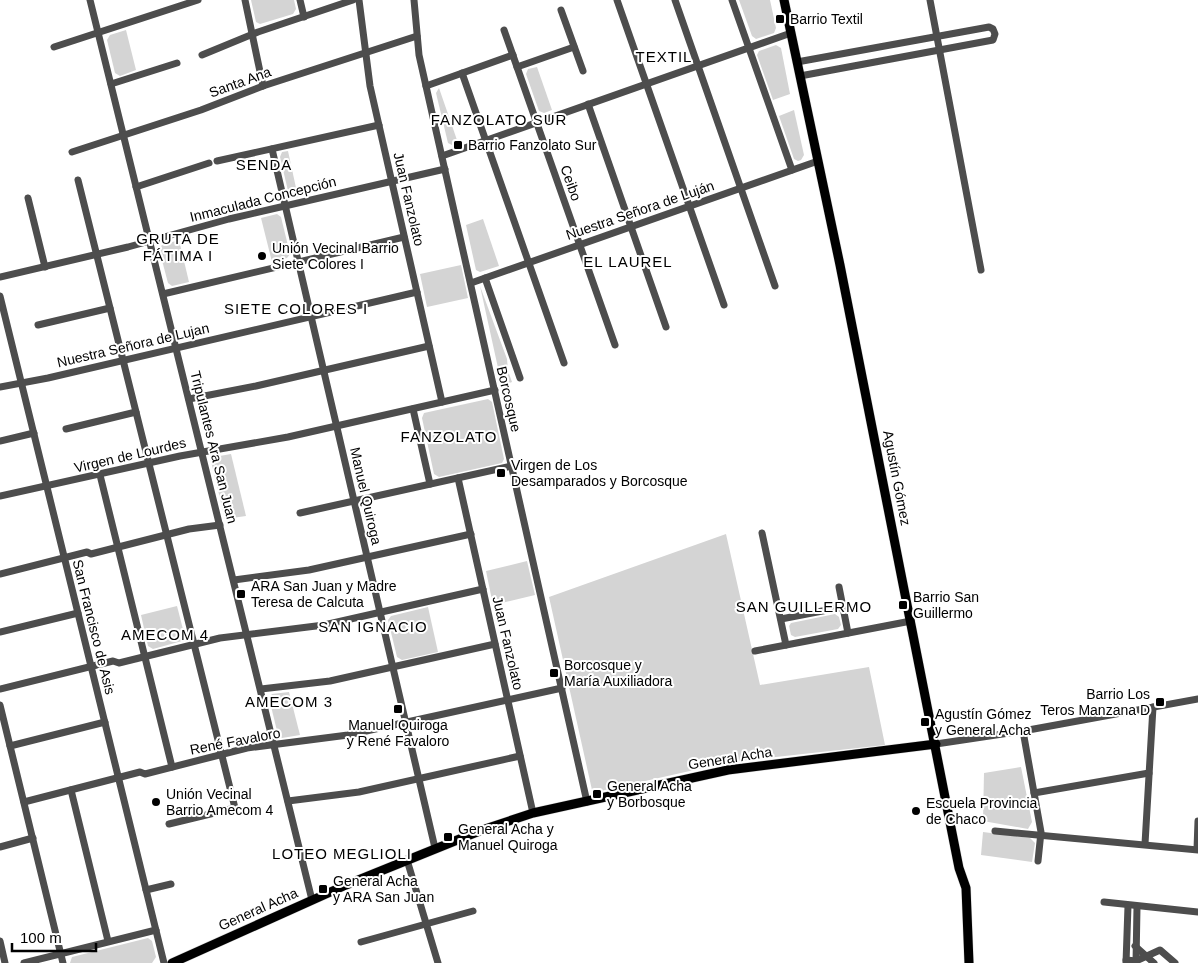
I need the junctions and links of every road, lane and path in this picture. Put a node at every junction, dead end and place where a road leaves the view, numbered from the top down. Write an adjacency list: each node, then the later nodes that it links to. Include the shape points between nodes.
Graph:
1 (90, 0): 16 (street, Tripulantes Ara San Juan)
2 (198, 0): 16 (street)
3 (245, 0): 18 (street)
4 (300, 0): 14 (street)
5 (353, 0): 14 (street)
6 (359, 0): 25 (street, Juan Fanzolato)
7 (414, 0): 19 (street, Borcosque)
8 (618, 0): 36 (street)
9 (675, 0): 30 (street)
10 (732, 0): 23 (street)
11 (784, 0): 17 (main road, Agustín Gómez)
12 (930, 0): 20 (street)
13 (562, 10): 22 (street)
14 (304, 16): 18 (street)
15 (504, 30): 27 (street, Ceibo)
16 (98, 33): 21 (street); 35 (street, Tripulantes Ara San Juan)
17 (791, 33): 23 (street); 28 (main road, Agustín Gómez)
18 (252, 34): 26 (street); 37 (street)
19 (417, 36): 25 (street, Santa Ana); 38 (street, Borcosque)
20 (937, 36): 24 (street); 24 (street, via 989,27 995,34 993,40); 28 (street)
21 (54, 47)
22 (574, 47): 31 (street); 32 (street)
23 (749, 48): 30 (street); 51 (street)
24 (940, 50): 34 (street); 67 (street)
25 (366, 53): 37 (street, Santa Ana); 41 (street, Juan Fanzolato)
26 (202, 54)
27 (513, 55): 31 (street, Ceibo); 33 (street)
28 (797, 62): 34 (main road, Agustín Gómez)
29 (177, 63): 35 (street)
30 (698, 66): 36 (street); 55 (street)
31 (517, 67): 40 (street, Ceibo)
32 (583, 71)
33 (462, 73): 38 (street); 43 (street)
34 (800, 76): 48 (main road, Agustín Gómez)
35 (111, 84): 42 (street, Tripulantes Ara San Juan)
36 (647, 84): 39 (street); 58 (street)
37 (264, 86): 42 (street, Santa Ana)
38 (426, 86): 46 (street, Borcosque)
39 (588, 104): 40 (street); 59 (street)
40 (537, 122): 43 (street); 62 (street, Ceibo)
41 (379, 125): 44 (street); 53 (street, Juan Fanzolato)
42 (124, 135): 45 (street, Santa Ana); 54 (street, Tripulantes Ara San Juan)
43 (486, 140): 46 (street); 65 (street)
44 (272, 149): 47 (street); 57 (street, Manuel Quiroga)
45 (72, 152)
46 (442, 156): 50 (street, Borcosque)
47 (217, 161)
48 (818, 161): 51 (street, Nuestra Señora de Luján); 125 (main road, Agustín Gómez)
49 (209, 163): 54 (street)
50 (445, 169): 53 (street, Inmaculada Concepción); 70 (street, Borcosque)
51 (792, 170): 55 (street, Nuestra Señora de Luján)
52 (78, 180): 63 (street)
53 (392, 181): 57 (street, Inmaculada Concepción); 60 (street, Juan Fanzolato)
54 (136, 187): 61 (street, Tripulantes Ara San Juan)
55 (741, 188): 58 (street, Nuestra Señora de Luján); 71 (street)
56 (28, 198): 66 (street)
57 (285, 206): 61 (street, Inmaculada Concepción); 64 (street, Manuel Quiroga)
58 (690, 206): 59 (street, Nuestra Señora de Luján); 75 (street)
59 (631, 227): 62 (street, Nuestra Señora de Luján); 79 (street)
60 (404, 236): 64 (street); 72 (street, Juan Fanzolato)
61 (150, 241): 63 (street, Inmaculada Concepción); 73 (street, Tripulantes Ara San Juan)
62 (580, 245): 65 (street, Nuestra Señora de Luján); 82 (street, Ceibo)
63 (97, 254): 66 (street, Inmaculada Concepción); 76 (street)
64 (298, 262): 73 (street); 77 (street, Manuel Quiroga)
65 (528, 262): 69 (street, Nuestra Señora de Luján); 86 (street)
66 (45, 267): 68 (street, Inmaculada Concepción)
67 (981, 270)
68 (0, 277)
69 (485, 278): 70 (street, Nuestra Señora de Luján); 88 (street)
70 (471, 283): 91 (street, Borcosque)
71 (775, 286)
72 (417, 292): 77 (street, Nuestra Señora de Lujan); 83 (street, Juan Fanzolato)
73 (163, 294): 84 (street, Tripulantes Ara San Juan)
74 (0, 296): 80 (street, San Francisco de Asis)
75 (724, 305)
76 (110, 308): 78 (street); 85 (street)
77 (311, 316): 84 (street, Nuestra Señora de Lujan); 87 (street, Manuel Quiroga)
78 (38, 325)
79 (666, 327)
80 (8, 328): 81 (street); 89 (street, San Francisco de Asis)
81 (0, 330)
82 (614, 345)
83 (429, 346): 87 (street); 93 (street, Juan Fanzolato)
84 (176, 347): 85 (street, Nuestra Señora de Lujan); 92 (street, Tripulantes Ara San Juan)
85 (123, 360): 89 (street, Nuestra Señora de Lujan); 95 (street)
86 (564, 363)
87 (324, 370): 92 (street); 96 (street, Manuel Quiroga)
88 (520, 378)
89 (21, 382): 90 (street, Nuestra Señora de Lujan); 98 (street, San Francisco de Asis)
90 (0, 386)
91 (495, 390): 93 (street, Virgen de Lourdes); 102 (street, Borcosque)
92 (189, 399): 100 (street, Tripulantes Ara San Juan)
93 (442, 402): 94 (street, Virgen de Lourdes)
94 (413, 409): 96 (street, Virgen de Lourdes); 105 (street)
95 (136, 412): 97 (street); 101 (street)
96 (336, 426): 100 (street, Virgen de Lourdes); 108 (street, Manuel Quiroga)
97 (66, 429)
98 (34, 433): 99 (street); 106 (street, San Francisco de Asis)
99 (0, 442)
100 (202, 452): 101 (street, Virgen de Lourdes); 110 (street, Tripulantes Ara San Juan)
101 (149, 463): 103 (street, Virgen de Lourdes); 113 (street)
102 (512, 466): 104 (street); 136 (street, Borcosque)
103 (100, 475): 106 (street, Virgen de Lourdes); 114 (street)
104 (458, 478): 105 (street); 112 (street, Juan Fanzolato)
105 (430, 484): 108 (street)
106 (47, 486): 107 (street, Virgen de Lourdes); 116 (street, San Francisco de Asis)
107 (0, 496)
108 (354, 501): 109 (street); 115 (street, Manuel Quiroga)
109 (300, 513)
110 (220, 526): 113 (street); 118 (street, Tripulantes Ara San Juan)
111 (762, 533): 124 (street)
112 (471, 534): 115 (street); 120 (street, Juan Fanzolato)
113 (167, 535): 114 (street); 129 (street)
114 (118, 547): 116 (street); 133 (street)
115 (367, 557): 118 (street, via 309,570); 122 (street, Manuel Quiroga)
116 (64, 558): 117 (street); 123 (street, San Francisco de Asis)
117 (0, 574)
118 (234, 580): 128 (street, Tripulantes Ara San Juan)
119 (839, 587): 121 (street)
120 (483, 589): 122 (street); 130 (street, Juan Fanzolato)
121 (844, 607): 124 (street); 127 (street)
122 (380, 612): 128 (street, via 324,625); 135 (street, Manuel Quiroga)
123 (78, 613): 126 (street); 134 (street, San Francisco de Asis)
124 (781, 619): 131 (street)
125 (911, 621): 127 (street); 147 (main road, Agustín Gómez)
126 (0, 632)
127 (848, 633): 131 (street)
128 (247, 634): 129 (street); 137 (street, Tripulantes Ara San Juan)
129 (194, 644): 133 (street); 150 (street)
130 (496, 644): 135 (street); 140 (street, Juan Fanzolato)
131 (786, 645): 132 (street)
132 (755, 651)
133 (144, 657): 134 (street); 152 (street)
134 (91, 667): 138 (street); 143 (street, San Francisco de Asis)
135 (393, 667): 137 (street, via 330,681); 144 (street, Manuel Quiroga)
136 (562, 688): 140 (street, René Favaloro); 160 (street, Borcosque)
137 (260, 689): 148 (street, Tripulantes Ara San Juan)
138 (0, 690)
139 (1198, 699): 142 (street)
140 (508, 700): 144 (street, René Favaloro); 151 (street, Juan Fanzolato)
141 (0, 705): 145 (street)
142 (1153, 707): 146 (street); 153 (street)
143 (105, 722): 149 (street); 154 (street, San Francisco de Asis)
144 (406, 722): 148 (street, René Favaloro, via 348,735); 155 (street, Manuel Quiroga)
145 (3, 726): 149 (street)
146 (1023, 731): 147 (street); 157 (street)
147 (936, 744): 160 (main road, General Acha, via 728,770); 197 (main road, Agustín Gómez, via 959,868 966,888)
148 (274, 745): 150 (street, René Favaloro); 158 (street, Tripulantes Ara San Juan)
149 (10, 746): 159 (street)
150 (221, 755): 152 (street, René Favaloro); 163 (street, via 235,808)
151 (520, 756): 155 (street); 161 (street, Juan Fanzolato)
152 (172, 767): 154 (street, René Favaloro)
153 (1149, 773): 157 (street); 167 (street)
154 (118, 778): 156 (street, René Favaloro); 174 (street, San Francisco de Asis)
155 (419, 779): 158 (street, via 359,792); 169 (street, Manuel Quiroga)
156 (71, 790): 159 (street, René Favaloro); 184 (street)
157 (1034, 793): 165 (street)
158 (288, 801): 175 (street, Tripulantes Ara San Juan)
159 (24, 802): 166 (street)
160 (587, 802): 161 (main road, General Acha)
161 (533, 813): 169 (main road, General Acha)
162 (1198, 821): 170 (street)
163 (169, 824)
164 (995, 832): 165 (street)
165 (1041, 836): 167 (street); 172 (street)
166 (33, 838): 168 (street); 187 (street)
167 (1145, 844): 170 (street)
168 (0, 847)
169 (435, 848): 171 (main road, General Acha)
170 (1197, 850)
171 (407, 860): 175 (main road, General Acha); 181 (street)
172 (1038, 861)
173 (171, 884): 174 (street)
174 (146, 890): 182 (street, San Francisco de Asis)
175 (312, 900): 195 (main road, General Acha)
176 (1104, 902): 177 (street)
177 (1128, 906): 178 (street); 189 (street)
178 (1137, 907): 180 (street); 186 (street)
179 (472, 911): 181 (street)
180 (1198, 912)
181 (426, 924): 185 (street); 196 (street)
182 (156, 930): 184 (street); 194 (street, San Francisco de Asis)
183 (0, 941): 191 (street)
184 (108, 941): 187 (street)
185 (361, 942)
186 (1135, 946): 188 (street); 190 (street)
187 (61, 953): 192 (street); 193 (street)
188 (1146, 956): 190 (street); 198 (street); 199 (street, via 1160,950)
189 (1126, 961): 190 (street)
190 (1136, 962)
191 (5, 963)
192 (24, 963)
193 (63, 963)
194 (164, 963)
195 (172, 963)
196 (438, 963)
197 (969, 963)
198 (1154, 963)
199 (1175, 963)

